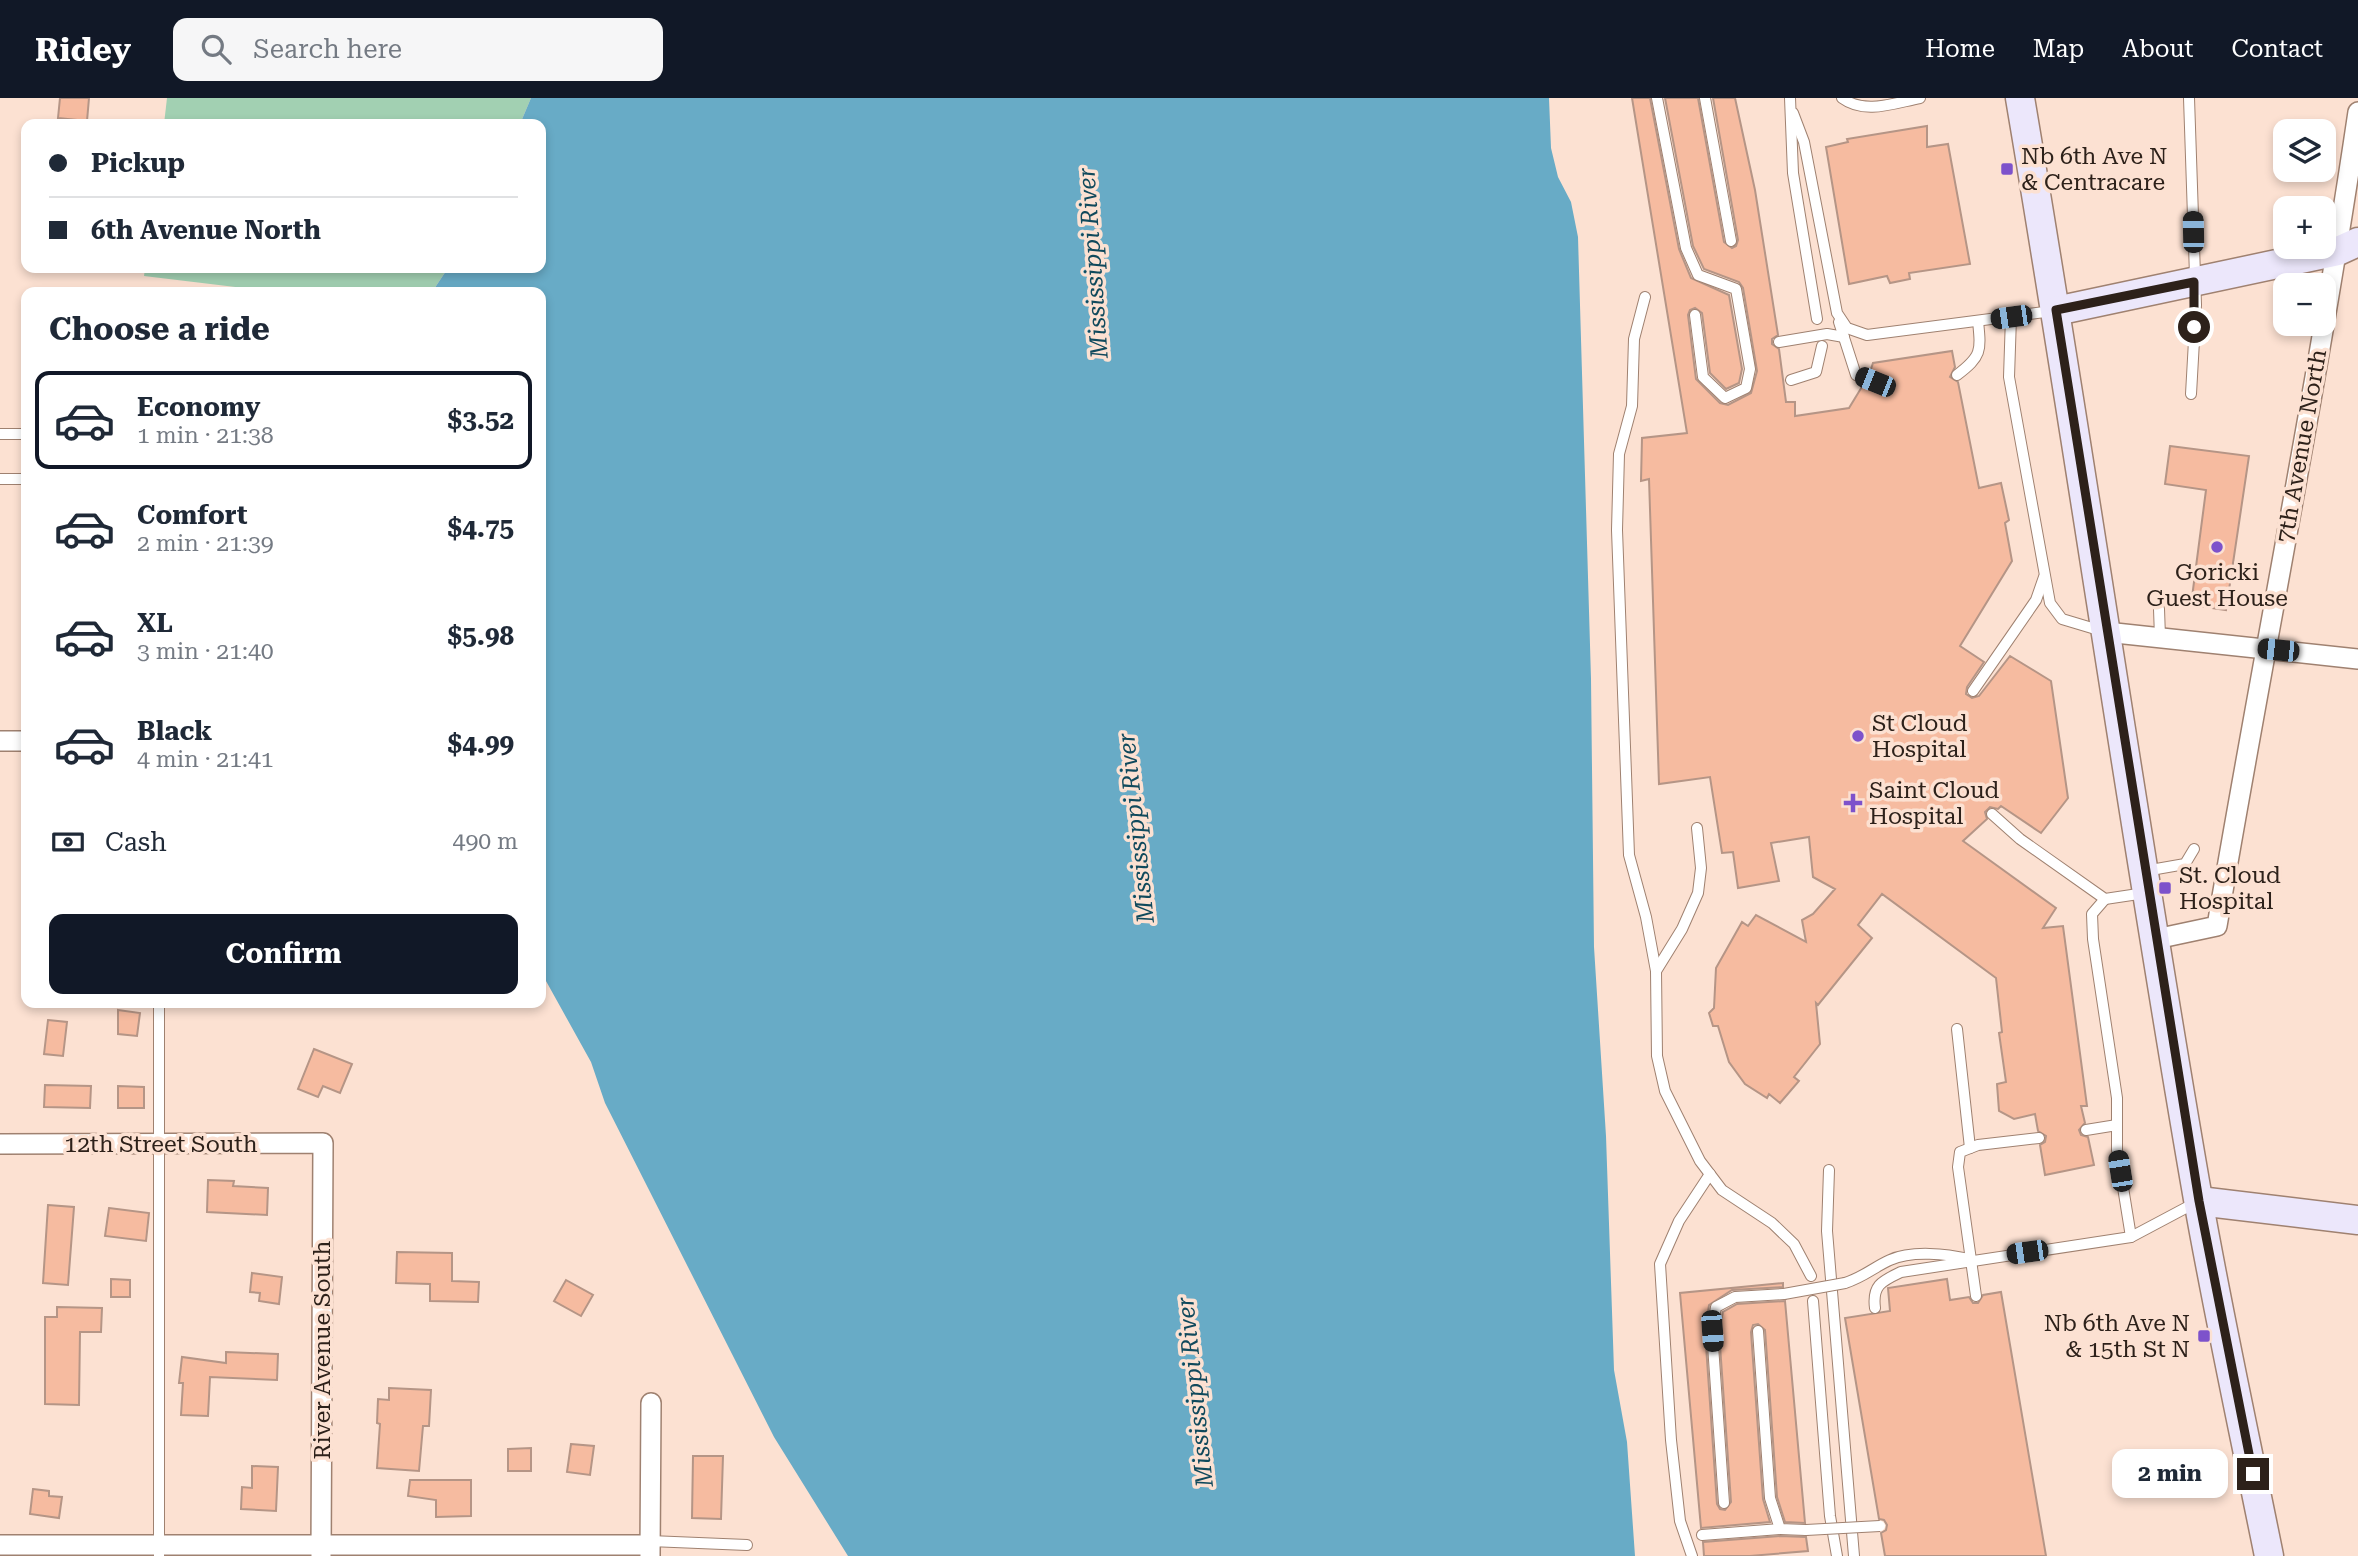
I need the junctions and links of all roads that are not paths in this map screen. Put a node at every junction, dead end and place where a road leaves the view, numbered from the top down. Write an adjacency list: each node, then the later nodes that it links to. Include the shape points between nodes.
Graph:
1 (1657, 98): 16 (lane, via 1686,248 1698,275 1736,289 1750,369 1745,388 1725,398 1703,377)
2 (1705, 98): 10 (lane)
3 (1790, 98): 9 (lane)
4 (1842, 98): 5 (lane, via 1854,107)
5 (1920, 98)
6 (2020, 98): 14 (street)
7 (2189, 98): 12 (lane)
8 (2358, 112): 11 (street, 7th Avenue North)
9 (1793, 113): 15 (lane, via 1804,142); 18 (lane, via 1793,173)
10 (1731, 240)
11 (2348, 247): 12 (street); 35 (street, 7th Avenue North)
12 (2194, 282): 14 (street); 26 (lane)
13 (1645, 298): 46 (lane, via 1634,338 1632,406 1619,454 1617,530 1629,855)
14 (2056, 310): 17 (lane); 33 (street)
15 (1837, 313): 19 (lane, via 1847,328 1867,335); 20 (lane)
16 (1695, 315)
17 (2011, 317): 19 (lane); 31 (lane, via 2009,377)
18 (1817, 319)
19 (1978, 321): 23 (lane, via 1981,349 1974,362)
20 (1844, 337): 21 (lane, via 1827,334); 25 (lane, via 1856,375)
21 (1779, 342)
22 (1822, 346): 24 (lane, via 1816,372)
23 (1957, 375)
24 (1791, 380)
25 (1875, 382)
26 (2191, 394)
27 (0, 434): 28 (lane)
28 (21, 434)
29 (0, 479): 30 (lane)
30 (21, 479)
31 (2045, 576): 33 (lane, via 2050,603 2062,619); 37 (lane, via 2036,600)
32 (2159, 609): 34 (lane)
33 (2106, 632): 34 (street); 43 (street)
34 (2160, 638): 35 (street)
35 (2264, 648): 36 (street); 45 (street, 7th Avenue North, via 2217,926)
36 (2358, 659)
37 (1973, 691)
38 (0, 741): 39 (street)
39 (21, 741)
40 (1992, 814): 44 (lane)
41 (1698, 828): 46 (lane, via 1698,893)
42 (2194, 849): 43 (lane, via 2185,864)
43 (2147, 882): 44 (lane); 45 (street)
44 (2105, 899): 49 (lane, via 2092,914 2093,939)
45 (2156, 939): 58 (street)
46 (1656, 971): 57 (lane, via 1657,1056 1665,1091)
47 (159, 1008): 54 (lane)
48 (1957, 1028): 55 (lane)
49 (2117, 1125): 50 (lane); 60 (lane)
50 (2086, 1129)
51 (2039, 1138): 55 (lane)
52 (323, 1143): 54 (street, 12th Street South); 75 (street, River Avenue South)
53 (0, 1144): 54 (street, 12th Street South)
54 (160, 1144): 76 (lane)
55 (1970, 1148): 61 (lane, via 1960,1152 1958,1167)
56 (1829, 1170): 80 (lane, via 1827,1231)
57 (1710, 1174): 62 (lane, via 1722,1190 1772,1223 1794,1244); 78 (lane, via 1679,1220 1660,1264 1678,1507)
58 (2199, 1201): 59 (street); 60 (lane); 81 (street)
59 (2358, 1219)
60 (2131, 1237): 61 (lane)
61 (1973, 1259): 63 (lane); 65 (lane, via 1901,1272 1882,1282 1873,1295); 68 (lane, bridge, via 1941,1253 1892,1259 1865,1277 1845,1283 1735,1297 1716,1307 1712,1331)
62 (1811, 1276)
63 (1976, 1296)
64 (1813, 1301): 79 (lane)
65 (1875, 1308)
66 (1758, 1331): 70 (lane, via 1770,1498)
67 (651, 1403): 74 (street)
68 (1724, 1503)
69 (1880, 1526): 70 (lane, bridge)
70 (1780, 1529): 71 (lane)
71 (1702, 1535)
72 (0, 1545): 76 (street)
73 (747, 1545): 74 (lane)
74 (650, 1547): 77 (street)
75 (321, 1549): 76 (street); 77 (street)
76 (159, 1550)
77 (483, 1550)
78 (1692, 1556)
79 (1837, 1556)
80 (1854, 1556)
81 (2269, 1556)

